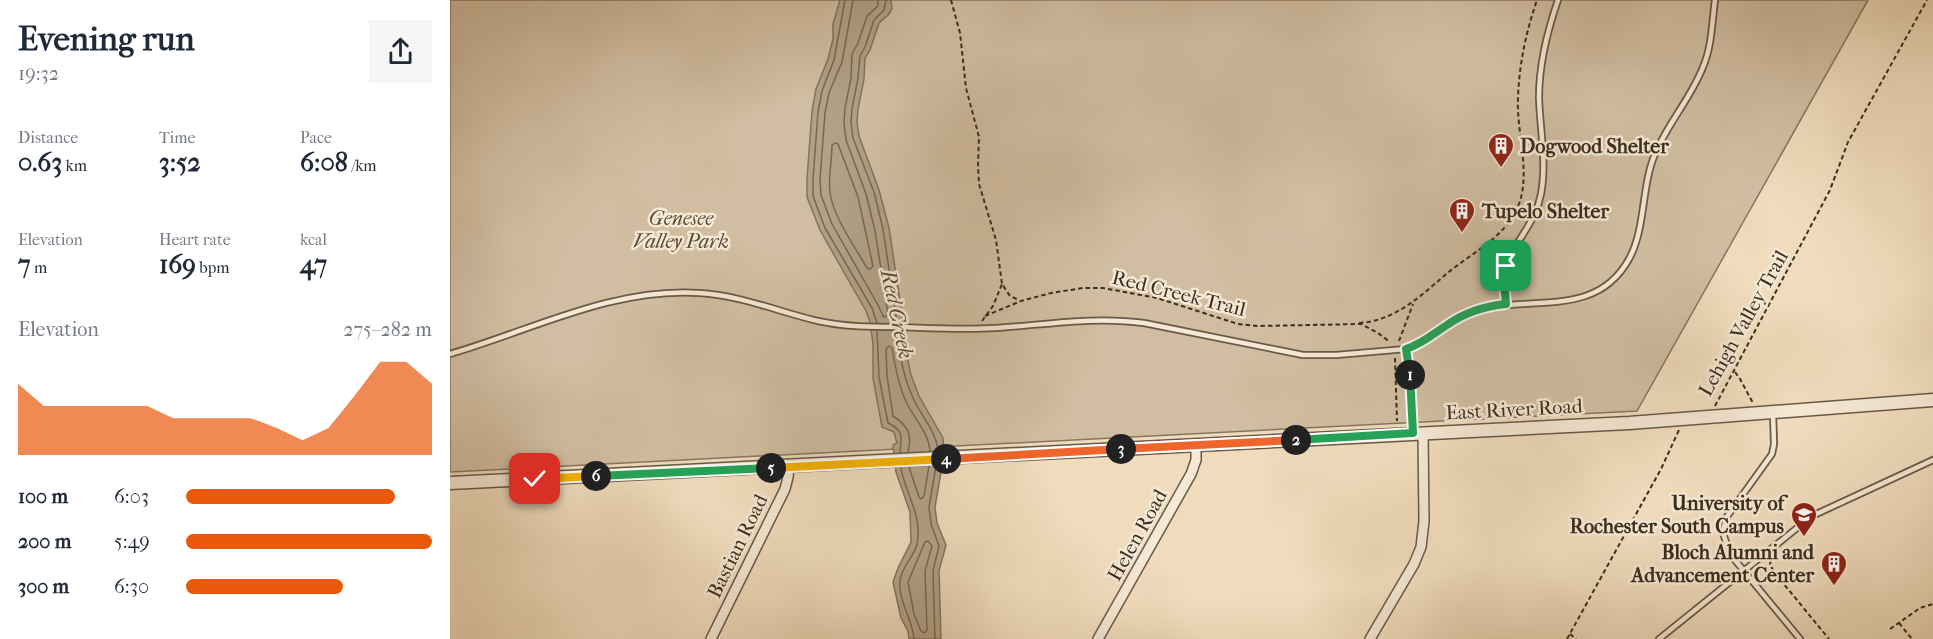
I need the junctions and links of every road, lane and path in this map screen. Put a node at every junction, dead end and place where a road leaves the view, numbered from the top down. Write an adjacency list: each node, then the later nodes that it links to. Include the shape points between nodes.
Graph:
1 (951, 0): 6 (path, via 960,33 966,88 980,137 980,184)
2 (1537, 0): 8 (path, via 1519,73 1524,182 1520,201 1501,231)
3 (1558, 0): 9 (lane, via 1543,48 1540,73 1541,195 1535,216 1506,266)
4 (1715, 0): 9 (lane, via 1704,65 1655,155 1628,262 1610,282 1573,300)
5 (1927, 0): 16 (path, Lehigh Valley Trail, via 1848,142 1830,190)
6 (1002, 284): 7 (path, via 1010,296); 10 (path)
7 (1021, 301): 10 (path, Red Creek Trail); 11 (path, Red Creek Trail, via 1073,289 1103,288 1157,298 1238,324)
8 (1415, 302): 11 (path, via 1377,320); 14 (path)
9 (1506, 304): 13 (lane, via 1459,318)
10 (985, 316): 12 (path)
11 (1353, 323): 14 (path, Red Creek Trail, via 1378,333)
12 (981, 329): 14 (lane, via 1119,320 1303,355); 15 (lane, via 861,327 818,321 698,292 635,297 600,305)
13 (1406, 349): 14 (lane); 23 (lane)
14 (1395, 350): 22 (path)
15 (450, 354)
16 (1735, 372): 18 (path, Lehigh Valley Trail); 20 (path)
17 (1933, 400): 19 (street, East River Road)
18 (1713, 409)
19 (1773, 413): 20 (street, East River Road); 29 (lane, via 1772,454 1726,518 1723,533 1730,554)
20 (1758, 414): 21 (street, East River Road)
21 (1684, 419): 23 (street, East River Road); 33 (path, via 1661,469)
22 (1397, 421)
23 (1418, 433): 24 (street, East River Road); 36 (street, via 1424,521 1420,547)
24 (1197, 445): 26 (street, East River Road); 35 (street, Helen Road, via 1197,460 1191,474)
25 (1933, 460): 29 (lane, via 1812,516)
26 (789, 467): 27 (street, East River Road); 34 (street, Bastian Road, via 784,489)
27 (450, 483)
28 (1773, 555): 41 (path, via 1770,564 1774,573)
29 (1744, 570): 39 (lane); 40 (lane)
30 (1933, 604): 31 (path)
31 (1899, 623): 32 (path); 42 (path)
32 (1890, 629)
33 (1570, 634): 37 (path); 38 (path)
34 (711, 639)
35 (1098, 639)
36 (1370, 639)
37 (1567, 639)
38 (1576, 639)
39 (1659, 639)
40 (1800, 639)
41 (1829, 639)
42 (1912, 639)

